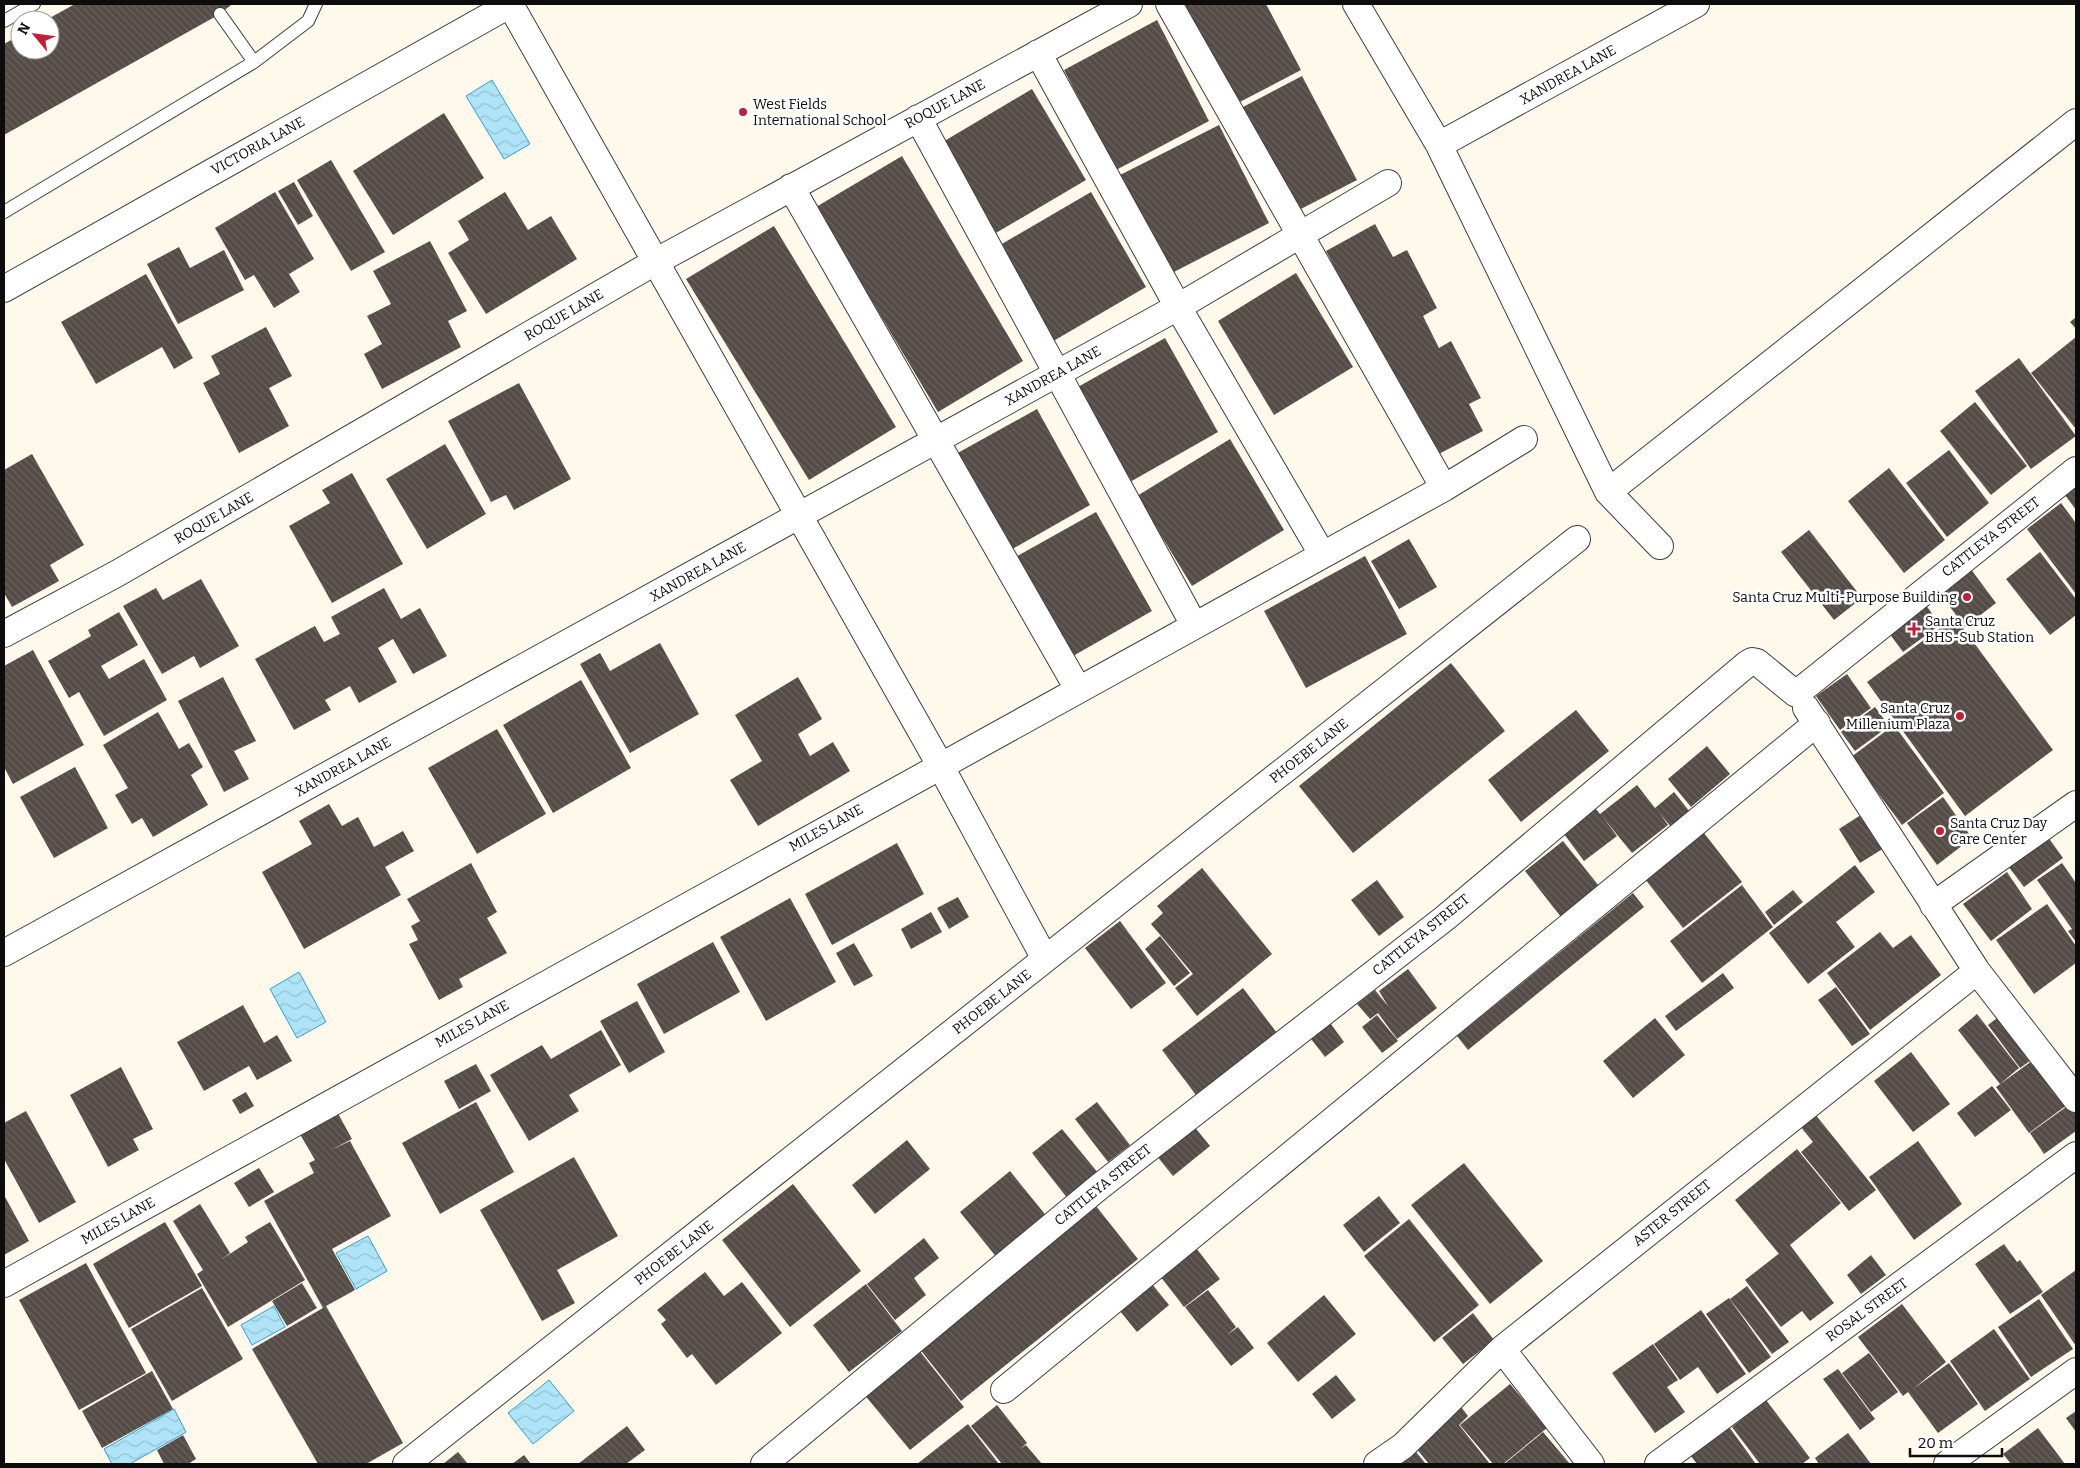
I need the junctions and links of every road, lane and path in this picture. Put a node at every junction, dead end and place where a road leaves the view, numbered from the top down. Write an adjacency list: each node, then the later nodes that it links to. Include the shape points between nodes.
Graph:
1 (34, 4): 9 (lane)
2 (316, 4): 11 (lane, via 308,21)
3 (510, 4): 19 (street); 20 (street, VICTORIA LANE)
4 (1129, 4): 10 (street, ROQUE LANE)
5 (1169, 4): 18 (street)
6 (1356, 4): 14 (street)
7 (1696, 4): 14 (street, XANDREA LANE)
8 (220, 14): 11 (lane)
9 (4, 20)
10 (1038, 53): 12 (street, ROQUE LANE); 21 (street)
11 (254, 62): 17 (lane)
12 (918, 118): 16 (street, ROQUE LANE); 22 (street)
13 (2076, 122): 27 (street)
14 (1439, 146): 27 (street)
15 (1388, 183): 18 (street, XANDREA LANE)
16 (791, 188): 19 (street, ROQUE LANE); 24 (street)
17 (4, 212)
18 (1301, 234): 21 (street, XANDREA LANE); 26 (street)
19 (655, 262): 28 (street); 33 (street, ROQUE LANE, via 118,573)
20 (4, 289)
21 (1178, 307): 22 (street, XANDREA LANE); 31 (street)
22 (1056, 375): 24 (street, XANDREA LANE); 32 (street)
23 (1524, 439): 26 (street, MILES LANE)
24 (935, 442): 28 (street, XANDREA LANE); 34 (street)
25 (2076, 470): 35 (street, CATTLEYA STREET)
26 (1444, 488): 31 (street, MILES LANE)
27 (1608, 492): 30 (street)
28 (799, 517): 37 (street); 40 (street, XANDREA LANE)
29 (1578, 539): 41 (street, PHOEBE LANE)
30 (1660, 546)
31 (1322, 554): 32 (street, MILES LANE)
32 (1194, 624): 34 (street, MILES LANE)
33 (4, 634)
34 (1078, 689): 37 (street, MILES LANE)
35 (1796, 694): 36 (street); 50 (street, CATTLEYA STREET, via 1757,662 1746,664 1445,918 1099,1187)
36 (1817, 723): 39 (street); 48 (street)
37 (940, 765): 41 (street); 45 (street, MILES LANE)
38 (2076, 804): 39 (street)
39 (1933, 905): 42 (street)
40 (4, 953)
41 (1045, 959): 49 (street, PHOEBE LANE)
42 (1977, 972): 43 (street); 46 (street, ASTER STREET)
43 (2076, 1099)
44 (2076, 1155): 53 (street, ROSAL STREET)
45 (4, 1284)
46 (1502, 1349): 51 (street, ASTER STREET, via 1403,1446); 52 (street)
47 (2076, 1371): 54 (street)
48 (1004, 1390)
49 (406, 1464)
50 (764, 1464)
51 (1377, 1464)
52 (1592, 1464)
53 (1658, 1464)
54 (1947, 1464)

